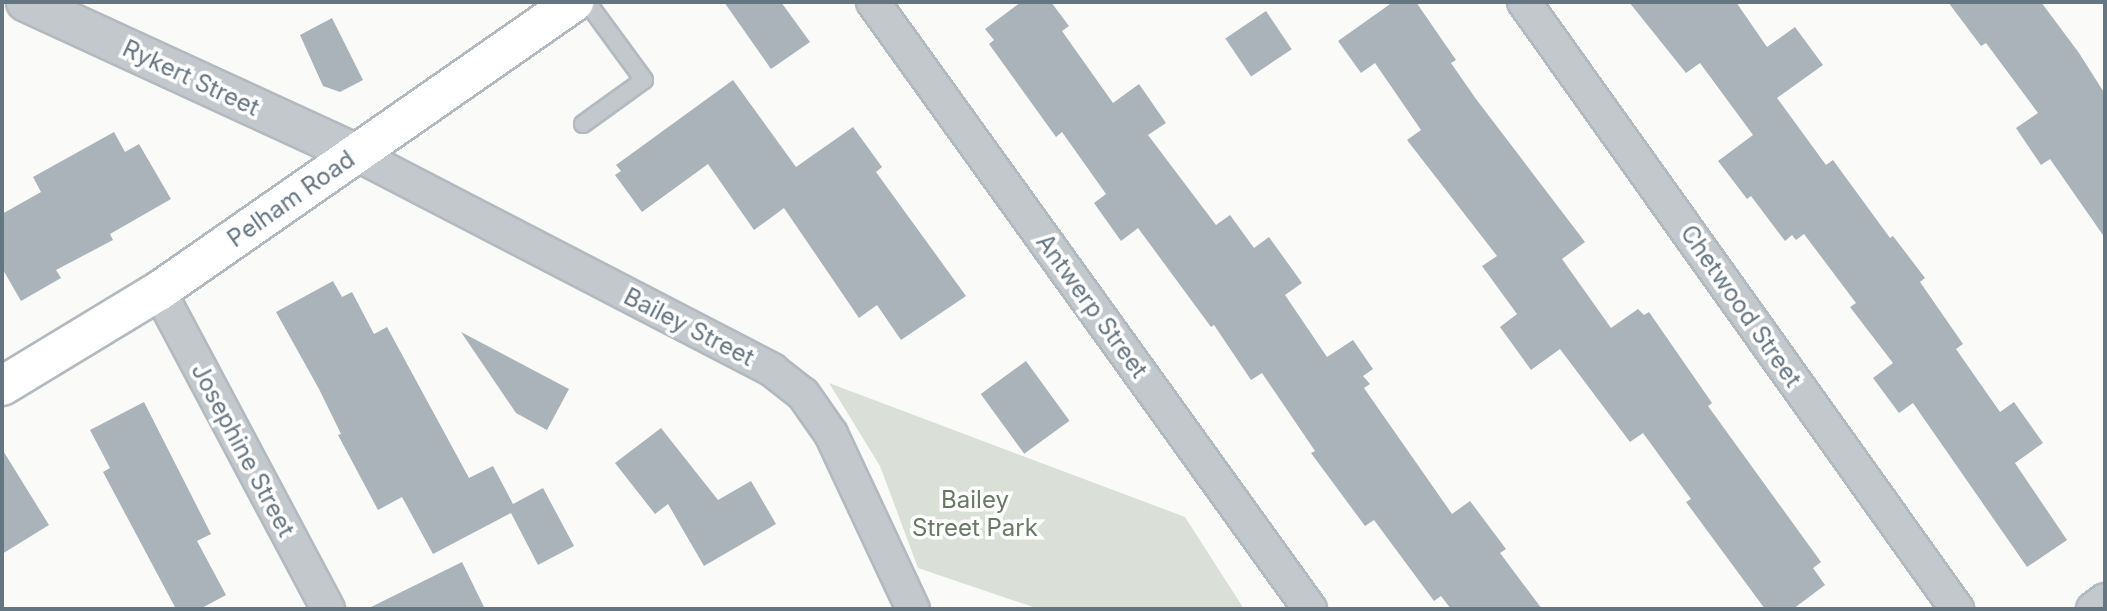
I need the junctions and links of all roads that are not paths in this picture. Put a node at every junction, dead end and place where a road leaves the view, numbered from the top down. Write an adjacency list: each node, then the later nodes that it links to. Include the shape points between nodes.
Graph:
1 (26, 2): 7 (street, Rykert Street)
2 (574, 2): 7 (main road, Pelham Road)
3 (587, 2): 6 (lane, via 644,80)
4 (873, 2): 13 (street, Antwerp Street)
5 (1524, 2): 14 (street, Chetwood Street)
6 (583, 124)
7 (356, 154): 8 (main road, Pelham Road); 12 (street, Bailey Street, via 772,370 803,394 831,434)
8 (159, 290): 9 (main road, Pelham Road); 11 (street, Josephine Street)
9 (2, 386)
10 (2105, 600): 15 (street)
11 (328, 609)
12 (913, 609)
13 (1310, 609)
14 (1957, 609)
15 (2093, 609)

